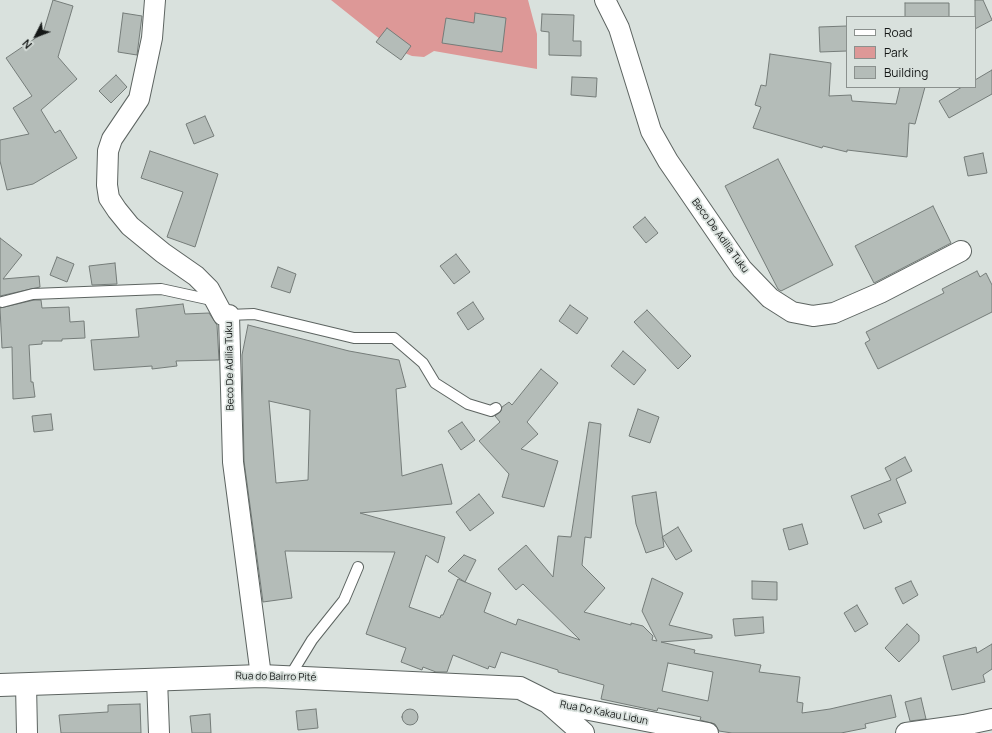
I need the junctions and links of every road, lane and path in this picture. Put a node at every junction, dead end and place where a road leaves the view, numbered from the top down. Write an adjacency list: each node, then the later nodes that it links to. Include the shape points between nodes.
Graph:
1 (155, 0): 5 (street, via 152,38 139,98 112,139 108,151 109,198 130,226 196,276)
2 (604, 0): 3 (street, Beco De Adilia Tuku, via 619,28 651,131 668,161 742,268 770,298 792,312 813,316 834,313 880,293)
3 (961, 251)
4 (2, 302): 5 (lane, via 33,294 161,289)
5 (223, 308): 6 (lane, via 354,338 394,338 423,362 435,383 468,404 491,411); 8 (street, Beco De Adilia Tuku, via 233,462)
6 (496, 408)
7 (358, 567): 9 (lane, via 344,600 312,640)
8 (261, 676): 9 (main road, Rua do Bairro Pité); 10 (main road, Rua do Bairro Pité)
9 (290, 676): 13 (main road, Rua do Bairro Pité, via 520,688)
10 (157, 679): 11 (main road, Rua do Bairro Pité); 16 (street)
11 (26, 684): 12 (main road, Rua do Bairro Pité); 15 (street)
12 (0, 685)
13 (548, 702): 17 (main road, Rua do Bairro Pité); 18 (street, Rua Do Kakau Lidun)
14 (992, 719): 19 (street)
15 (27, 733)
16 (159, 733)
17 (583, 733)
18 (708, 733)
19 (906, 733)

